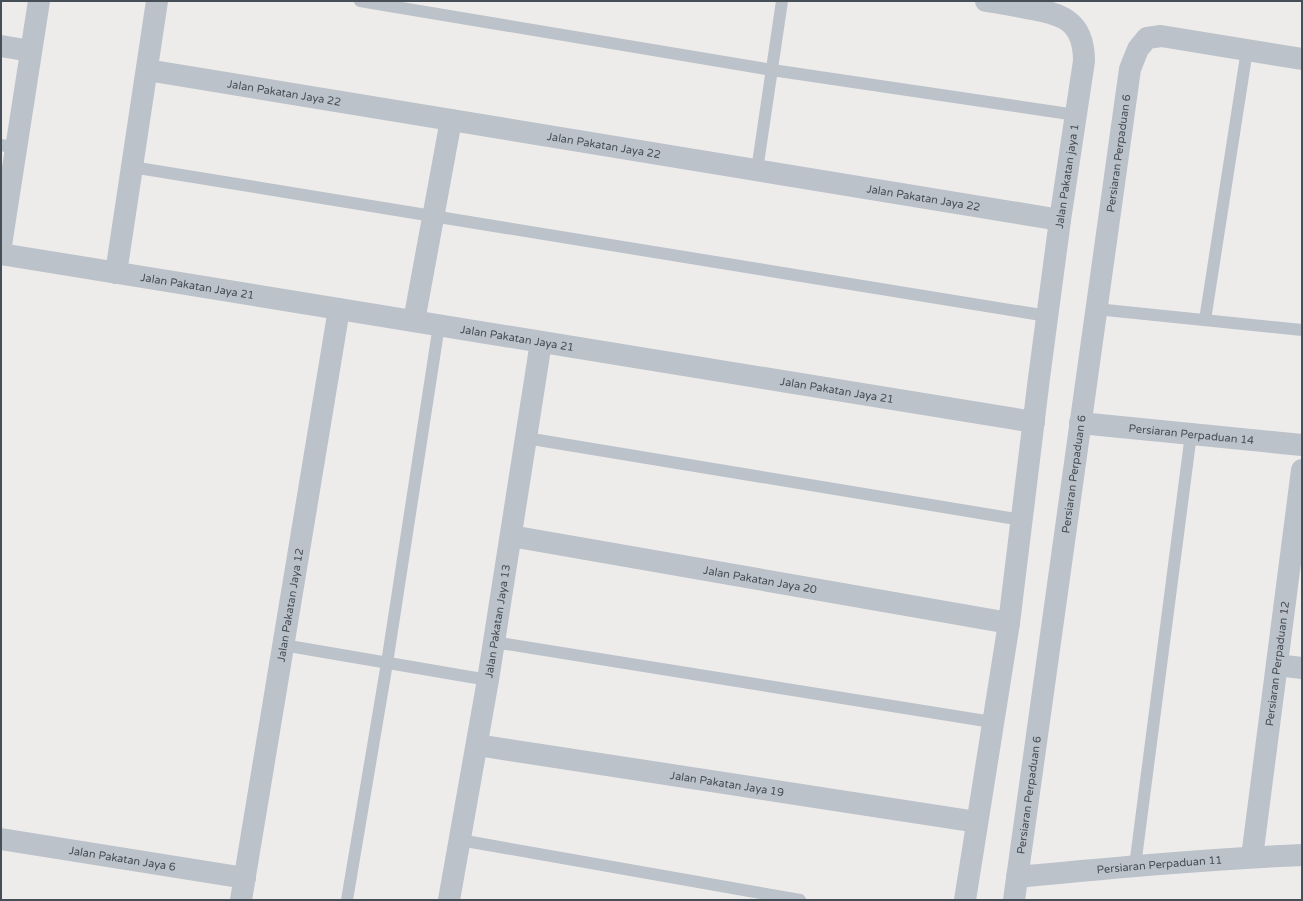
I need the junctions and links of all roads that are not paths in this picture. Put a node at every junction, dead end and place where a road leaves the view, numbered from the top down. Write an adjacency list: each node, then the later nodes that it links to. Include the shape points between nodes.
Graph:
1 (39, 1): 8 (street)
2 (157, 1): 10 (street)
3 (360, 1): 11 (lane)
4 (782, 1): 11 (lane)
5 (986, 1): 12 (street, Jalan Pakatan jaya 1, via 1047,11 1071,24 1084,48)
6 (1, 46): 8 (street)
7 (1248, 50): 9 (street); 23 (street, Persiaran Perpaduan 6, via 1161,36 1147,38 1138,49 1130,69); 25 (lane)
8 (31, 51): 14 (street)
9 (1302, 59)
10 (147, 70): 13 (street, Jalan Pakatan Jaya 22); 15 (street)
11 (772, 70): 12 (lane); 16 (lane)
12 (1076, 116): 18 (street, Jalan Pakatan jaya 1)
13 (451, 120): 16 (street, Jalan Pakatan Jaya 22); 17 (street)
14 (9, 147): 19 (street)
15 (132, 167): 17 (lane); 21 (street)
16 (757, 170): 18 (street, Jalan Pakatan Jaya 22)
17 (433, 216): 24 (lane); 26 (street)
18 (1060, 220): 24 (street, Jalan Pakatan jaya 1)
19 (1, 245)
20 (1, 254): 21 (street, Jalan Pakatan Jaya 21)
21 (116, 273): 22 (street, Jalan Pakatan Jaya 21)
22 (338, 309): 26 (street, Jalan Pakatan Jaya 21); 41 (street, Jalan Pakatan Jaya 12)
23 (1096, 309): 25 (lane); 31 (street, Persiaran Perpaduan 6)
24 (1047, 316): 30 (street, Jalan Pakatan jaya 1)
25 (1205, 320): 28 (lane)
26 (414, 321): 27 (street, Jalan Pakatan Jaya 21)
27 (439, 325): 29 (street, Jalan Pakatan Jaya 21); 42 (lane)
28 (1302, 330)
29 (541, 342): 30 (street, Jalan Pakatan Jaya 21); 33 (street, Jalan Pakatan Jaya 13)
30 (1034, 422): 36 (street, Jalan Pakatan jaya 1)
31 (1080, 423): 32 (street, Persiaran Perpaduan 14); 54 (street, Persiaran Perpaduan 6)
32 (1191, 434): 34 (street, Persiaran Perpaduan 14); 53 (lane)
33 (526, 438): 36 (lane); 37 (street, Jalan Pakatan Jaya 13)
34 (1302, 446)
35 (1302, 470): 38 (street, Persiaran Perpaduan 12)
36 (1022, 520): 39 (street, Jalan Pakatan jaya 1)
37 (511, 536): 39 (street, Jalan Pakatan Jaya 20); 40 (street, Jalan Pakatan Jaya 13)
38 (1297, 555): 43 (street, Persiaran Perpaduan 12)
39 (1009, 624): 46 (street, Jalan Pakatan jaya 1)
40 (494, 642): 45 (street, Jalan Pakatan Jaya 13); 46 (lane)
41 (283, 645): 42 (lane); 55 (street, Jalan Pakatan Jaya 12)
42 (387, 663): 45 (lane); 57 (lane)
43 (1278, 665): 44 (street); 52 (street, Persiaran Perpaduan 12)
44 (1302, 668)
45 (488, 680): 47 (street, Jalan Pakatan Jaya 13)
46 (992, 722): 48 (street, Jalan Pakatan jaya 1)
47 (477, 745): 48 (street, Jalan Pakatan Jaya 19); 50 (street, Jalan Pakatan Jaya 13)
48 (977, 822): 60 (street, Jalan Pakatan jaya 1)
49 (1, 839): 55 (street, Jalan Pakatan Jaya 6)
50 (460, 840): 58 (street, Jalan Pakatan Jaya 13); 59 (lane)
51 (1302, 855): 52 (street, Persiaran Perpaduan 11)
52 (1252, 857): 53 (street, Persiaran Perpaduan 11)
53 (1134, 866): 54 (street, Persiaran Perpaduan 11)
54 (1017, 877): 61 (street, Persiaran Perpaduan 6)
55 (245, 878): 56 (street, Jalan Pakatan Jaya 12)
56 (241, 900)
57 (347, 900)
58 (449, 900)
59 (800, 900)
60 (965, 900)
61 (1014, 900)

